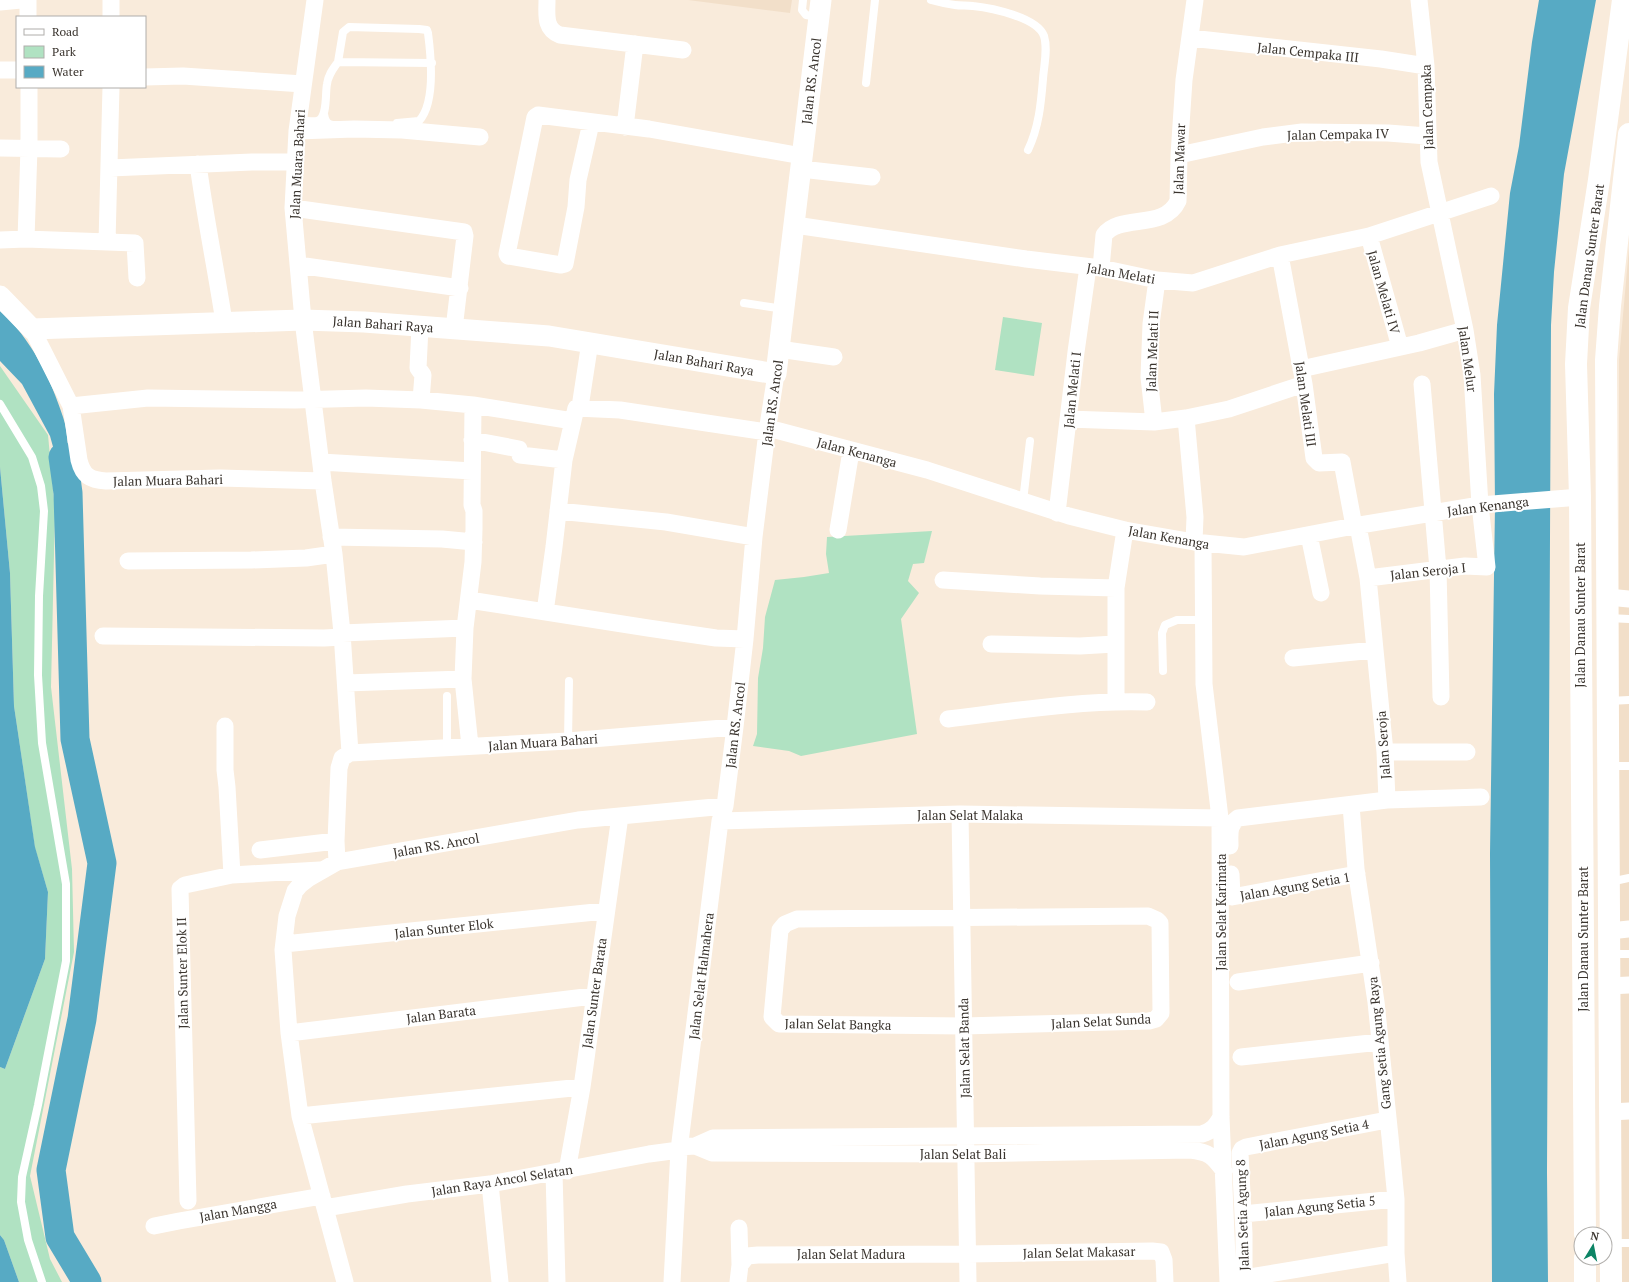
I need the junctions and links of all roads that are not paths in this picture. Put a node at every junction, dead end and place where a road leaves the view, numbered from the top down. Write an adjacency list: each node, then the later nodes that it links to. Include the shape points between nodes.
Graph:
1 (20, 0): 12 (street)
2 (28, 0): 14 (street)
3 (111, 0): 15 (street)
4 (315, 0): 26 (street, Jalan Muara Bahari)
5 (547, 0): 17 (street, via 547,23 554,33)
6 (803, 0): 13 (lane, via 802,10 806,15)
7 (875, 0): 25 (lane)
8 (931, 0): 39 (lane, via 993,9 1030,22 1044,34 1045,56 1039,117)
9 (1195, 0): 16 (street, Jalan Mawar)
10 (1419, 0): 21 (street, Jalan Cempaka)
11 (1624, 0): 47 (main road, Jalan Danau Sunter Barat)
12 (0, 2)
13 (820, 9): 42 (street, Jalan RS. Ancol)
14 (28, 16)
15 (111, 16)
16 (1190, 38): 21 (street, Jalan Cempaka III); 40 (street, Jalan Mawar)
17 (635, 44): 18 (street); 32 (street)
18 (683, 50)
19 (338, 62): 20 (lane); 20 (lane, via 343,32 348,26 426,30); 29 (lane, via 326,84)
20 (432, 63): 29 (lane, via 427,109 419,121 333,125 325,120)
21 (1426, 66): 34 (street, Jalan Cempaka)
22 (0, 70): 23 (street)
23 (16, 70)
24 (146, 77): 26 (street, via 183,76)
25 (866, 83)
26 (303, 84): 31 (street, Jalan Muara Bahari)
27 (29, 88): 37 (street)
28 (111, 88): 44 (street)
29 (324, 114): 31 (lane, via 317,121)
30 (591, 123): 30 (street, via 536,116 508,256 561,266 565,264 575,214 578,180); 32 (street)
31 (298, 125): 35 (street); 41 (street, Jalan Muara Bahari)
32 (625, 127): 42 (street)
33 (1629, 134): 46 (main road, Jalan Danau Sunter Barat)
34 (1427, 136): 40 (street, Jalan Cempaka IV, via 1302,132 1263,137); 50 (street, Jalan Cempaka, via 1429,162)
35 (480, 137)
36 (0, 148): 37 (street)
37 (29, 148): 38 (street); 53 (street)
38 (61, 149)
39 (1028, 150)
40 (1178, 155): 58 (street, Jalan Mawar, via 1179,194 1175,208 1164,216 1125,224 1106,232)
41 (295, 162): 43 (street); 49 (street, Jalan Muara Bahari)
42 (802, 162): 45 (street); 51 (street, Jalan RS. Ancol)
43 (198, 164): 44 (street); 66 (street, via 203,207)
44 (110, 168): 55 (street)
45 (872, 177)
46 (1625, 178): 47 (main road); 118 (main road, Jalan Danau Sunter Barat, via 1606,360)
47 (1599, 180): 95 (main road, Jalan Danau Sunter Barat, via 1579,308)
48 (1491, 196): 50 (street, Jalan Melati)
49 (292, 208): 57 (street, Jalan Muara Bahari); 61 (street, via 464,232)
50 (1440, 214): 52 (street, Jalan Melati); 70 (street, Jalan Melur)
51 (794, 225): 58 (street, Jalan Melati); 64 (street, Jalan RS. Ancol)
52 (1369, 236): 56 (street, Jalan Melati); 72 (street, Jalan Melati IV)
53 (26, 239): 54 (street); 55 (street)
54 (0, 240)
55 (107, 242): 59 (street, via 135,243)
56 (1280, 255): 60 (street, Jalan Melati, via 1193,283); 76 (street, Jalan Melati III)
57 (298, 265): 61 (street); 65 (street, Jalan Muara Bahari)
58 (1094, 267): 60 (street, Jalan Melati); 85 (street, Jalan Melati I)
59 (137, 278)
60 (1157, 280): 86 (street, Jalan Melati II, via 1151,324 1149,377)
61 (460, 288): 69 (street)
62 (0, 296): 68 (street)
63 (744, 303): 64 (lane)
64 (784, 309): 73 (street, Jalan RS. Ancol)
65 (303, 320): 66 (street, Jalan Bahari Raya); 67 (street, Jalan Bahari Raya); 78 (street, Jalan Muara Bahari)
66 (224, 322): 68 (street, Jalan Bahari Raya)
67 (420, 327): 69 (street, Jalan Bahari Raya); 79 (street, via 418,368 423,375)
68 (32, 329): 82 (street, Jalan Muara Bahari)
69 (454, 329): 71 (street, Jalan Bahari Raya, via 549,336)
70 (1465, 330): 72 (street); 97 (street, Jalan Melur)
71 (590, 342): 75 (street, Jalan Bahari Raya); 83 (street)
72 (1400, 347): 76 (street)
73 (780, 349): 74 (street); 75 (street, Jalan RS. Ancol)
74 (834, 357)
75 (776, 374): 87 (street, Jalan RS. Ancol)
76 (1302, 376): 84 (street, via 1229,409); 101 (street, Jalan Melati III, via 1314,458 1319,464 1343,463)
77 (1422, 384): 100 (street)
78 (314, 400): 79 (street, Jalan Kenanga); 82 (street, via 148,398); 92 (street, Jalan Muara Bahari)
79 (421, 400): 81 (street, Jalan Kenanga)
80 (0, 404): 201 (lane, via 32,457 41,486 44,511 38,675 42,743 66,884 66,961 22,1178 21,1202 28,1240)
81 (473, 405): 83 (street, Jalan Kenanga); 88 (street)
82 (71, 406): 94 (street, Jalan Muara Bahari, via 81,467 88,477 95,480 220,478)
83 (577, 414): 87 (street, Jalan Kenanga, via 620,410); 91 (street)
84 (1186, 418): 86 (street); 107 (street)
85 (1068, 419): 86 (street); 99 (street, Jalan Melati I)
86 (1154, 422)
87 (768, 430): 90 (street, Jalan Kenanga); 105 (street, Jalan RS. Ancol)
88 (472, 440): 91 (street, via 519,449 520,454); 93 (street)
89 (1030, 441): 96 (lane)
90 (852, 451): 96 (street, Jalan Kenanga, via 926,470); 102 (street)
91 (564, 460): 98 (street)
92 (321, 462): 93 (street); 94 (street, Jalan Muara Bahari)
93 (472, 471): 106 (street)
94 (323, 481): 108 (street, Jalan Muara Bahari)
95 (1571, 498): 97 (street, Jalan Kenanga); 193 (main road, Jalan Danau Sunter Barat)
96 (1023, 502): 99 (street, Jalan Kenanga)
97 (1486, 505): 100 (street, Jalan Kenanga); 110 (street, Jalan Melur)
98 (558, 512): 105 (street, via 666,522); 119 (street)
99 (1057, 513): 103 (street, Jalan Kenanga)
100 (1433, 514): 101 (street, Jalan Kenanga); 111 (street)
101 (1356, 526): 104 (street, Jalan Kenanga); 112 (street, Jalan Seroja)
102 (838, 530)
103 (1125, 530): 107 (street, Jalan Kenanga); 114 (street)
104 (1309, 535): 107 (street, Jalan Kenanga, via 1244,548); 115 (street)
105 (754, 537): 125 (street, Jalan RS. Ancol)
106 (474, 542): 108 (street, via 442,539); 116 (street)
107 (1199, 543): 121 (street, Jalan Selat Karimata)
108 (332, 546): 109 (street, via 306,558); 123 (street, Jalan Muara Bahari)
109 (128, 561)
110 (1487, 566): 111 (street, Jalan Seroja I)
111 (1438, 569): 112 (street, Jalan Seroja I); 135 (street)
112 (1368, 578): 128 (street, Jalan Seroja)
113 (943, 580): 114 (street)
114 (1116, 588): 127 (street)
115 (1321, 593)
116 (470, 600): 119 (street); 122 (street)
117 (1629, 600): 118 (street)
118 (1608, 608): 120 (lane); 136 (main road, Jalan Danau Sunter Barat)
119 (545, 612): 125 (street, via 716,638)
120 (1629, 619)
121 (1204, 620): 130 (lane, via 1177,620 1165,625 1162,633); 155 (street, Jalan Selat Karimata, via 1205,689)
122 (465, 628): 123 (street); 131 (street)
123 (343, 635): 124 (street, via 316,638); 133 (street, Jalan Muara Bahari)
124 (103, 636)
125 (745, 639): 141 (street, Jalan RS. Ancol)
126 (991, 644): 127 (street)
127 (1115, 644): 137 (street)
128 (1375, 650): 129 (street); 145 (street, Jalan Seroja)
129 (1293, 658)
130 (1163, 671)
131 (464, 679): 133 (street); 143 (street)
132 (569, 681): 142 (lane)
133 (346, 683): 147 (street, Jalan Muara Bahari)
134 (447, 696): 144 (lane)
135 (1441, 697)
136 (1619, 700): 148 (main road, Jalan Danau Sunter Barat)
137 (1116, 701): 138 (street); 139 (street)
138 (1147, 702)
139 (948, 719)
140 (225, 726): 161 (street, via 225,770)
141 (735, 727): 142 (street, Jalan Muara Bahari); 152 (street, Jalan RS. Ancol)
142 (568, 741): 143 (street, Jalan Muara Bahari)
143 (470, 746): 144 (street, Jalan Muara Bahari)
144 (447, 748): 147 (street, Jalan Muara Bahari)
145 (1385, 752): 146 (street); 150 (street, Jalan Seroja)
146 (1467, 752)
147 (350, 753): 156 (street, via 342,758 339,768)
148 (1619, 766): 162 (main road, Jalan Danau Sunter Barat)
149 (1480, 797): 150 (street)
150 (1387, 800): 151 (street)
151 (1351, 805): 160 (street, Gang Setia Agung Raya); 160 (street, Jalan Agung Setia 1, via 1238,818 1231,824 1230,832 1232,897)
152 (723, 813): 153 (street, Jalan Selat Malaka); 154 (street, Jalan RS. Ancol); 182 (street, Jalan Selat Halmahera)
153 (960, 814): 155 (street, Jalan Selat Malaka); 164 (street, Jalan Selat Banda)
154 (620, 816): 158 (street, Jalan RS. Ancol, via 578,820); 163 (street, Jalan Sunter Barata)
155 (1220, 818): 179 (street, Jalan Selat Karimata)
156 (336, 841): 157 (street); 158 (street)
157 (260, 850)
158 (337, 862): 159 (street)
159 (320, 870): 161 (street, Jalan Sunter Elok II); 166 (street, via 295,891 287,916)
160 (1357, 874): 168 (street, Gang Setia Agung Raya)
161 (232, 875): 189 (street, Jalan Sunter Elok II, via 182,886 180,894)
162 (1619, 880): 165 (main road, Jalan Danau Sunter Barat)
163 (605, 911): 166 (street, Jalan Sunter Elok); 171 (street, Jalan Sunter Barata)
164 (962, 917): 172 (street, Jalan Selat Banda); 172 (street, Jalan Selat Bangka, via 797,919 785,924 780,930 772,1017 779,1024); 172 (street, Jalan Selat Sunda, via 1148,916 1160,923 1161,1013 1156,1019 1149,1022)
165 (1619, 930): 167 (main road, Jalan Danau Sunter Barat)
166 (284, 944): 173 (street)
167 (1619, 954): 170 (main road, Jalan Danau Sunter Barat)
168 (1371, 963): 169 (street); 174 (street, Gang Setia Agung Raya)
169 (1238, 982)
170 (1619, 986): 177 (main road, Jalan Danau Sunter Barat)
171 (593, 996): 173 (street, Jalan Barata); 176 (street, Jalan Sunter Barata)
172 (964, 1026): 181 (street, Jalan Selat Banda)
173 (289, 1033): 178 (street)
174 (1380, 1042): 175 (street); 180 (street, Gang Setia Agung Raya)
175 (1241, 1057)
176 (582, 1087): 178 (street); 186 (street, Jalan Sunter Barata)
177 (1620, 1111): 195 (main road, Jalan Danau Sunter Barat)
178 (300, 1116): 190 (street)
179 (1221, 1117): 181 (street, Jalan Selat Bali, via 1215,1128 1202,1134); 185 (street, Jalan Selat Karimata)
180 (1387, 1120): 183 (street, Jalan Agung Setia 4); 188 (street, Gang Setia Agung Raya)
181 (966, 1137): 182 (street, Jalan Selat Bali, via 713,1138); 184 (street, Jalan Selat Banda)
182 (683, 1146): 184 (street, Jalan Selat Bali, via 712,1152); 186 (street, Jalan Raya Ancol Selatan); 205 (street)
183 (1242, 1149): 191 (street, Jalan Setia Agung 8, via 1240,1153)
184 (966, 1154): 185 (street, Jalan Selat Bali, via 1190,1150 1204,1152 1215,1159); 197 (street, Jalan Selat Banda)
185 (1224, 1171): 200 (street, Jalan Selat Karimata)
186 (560, 1172): 187 (street, Jalan Raya Ancol Selatan); 204 (street, Jalan Sunter Barata)
187 (490, 1184): 190 (street, Jalan Raya Ancol Selatan); 203 (street)
188 (1396, 1199): 191 (street, Jalan Agung Setia 5); 196 (street, Gang Setia Agung Raya)
189 (188, 1201)
190 (324, 1202): 192 (street, Jalan Mangga); 202 (street)
191 (1243, 1214): 200 (street, Jalan Setia Agung 8)
192 (154, 1226)
193 (1585, 1226)
194 (739, 1228): 199 (street, Jalan Selat Madura)
195 (1614, 1242): 210 (main road, Jalan Danau Sunter Barat)
196 (1396, 1253): 200 (street); 208 (street, Gang Setia Agung Raya)
197 (967, 1254): 199 (street, Jalan Selat Madura, via 758,1255 747,1256); 206 (street, Jalan Selat Banda); 207 (street, Jalan Selat Makasar, via 1160,1252 1164,1260)
198 (1585, 1266): 209 (main road)
199 (739, 1274)
200 (1238, 1280)
201 (42, 1282)
202 (345, 1282)
203 (500, 1282)
204 (557, 1282)
205 (672, 1282)
206 (968, 1282)
207 (1165, 1282)
208 (1398, 1282)
209 (1585, 1282)
210 (1611, 1282)

